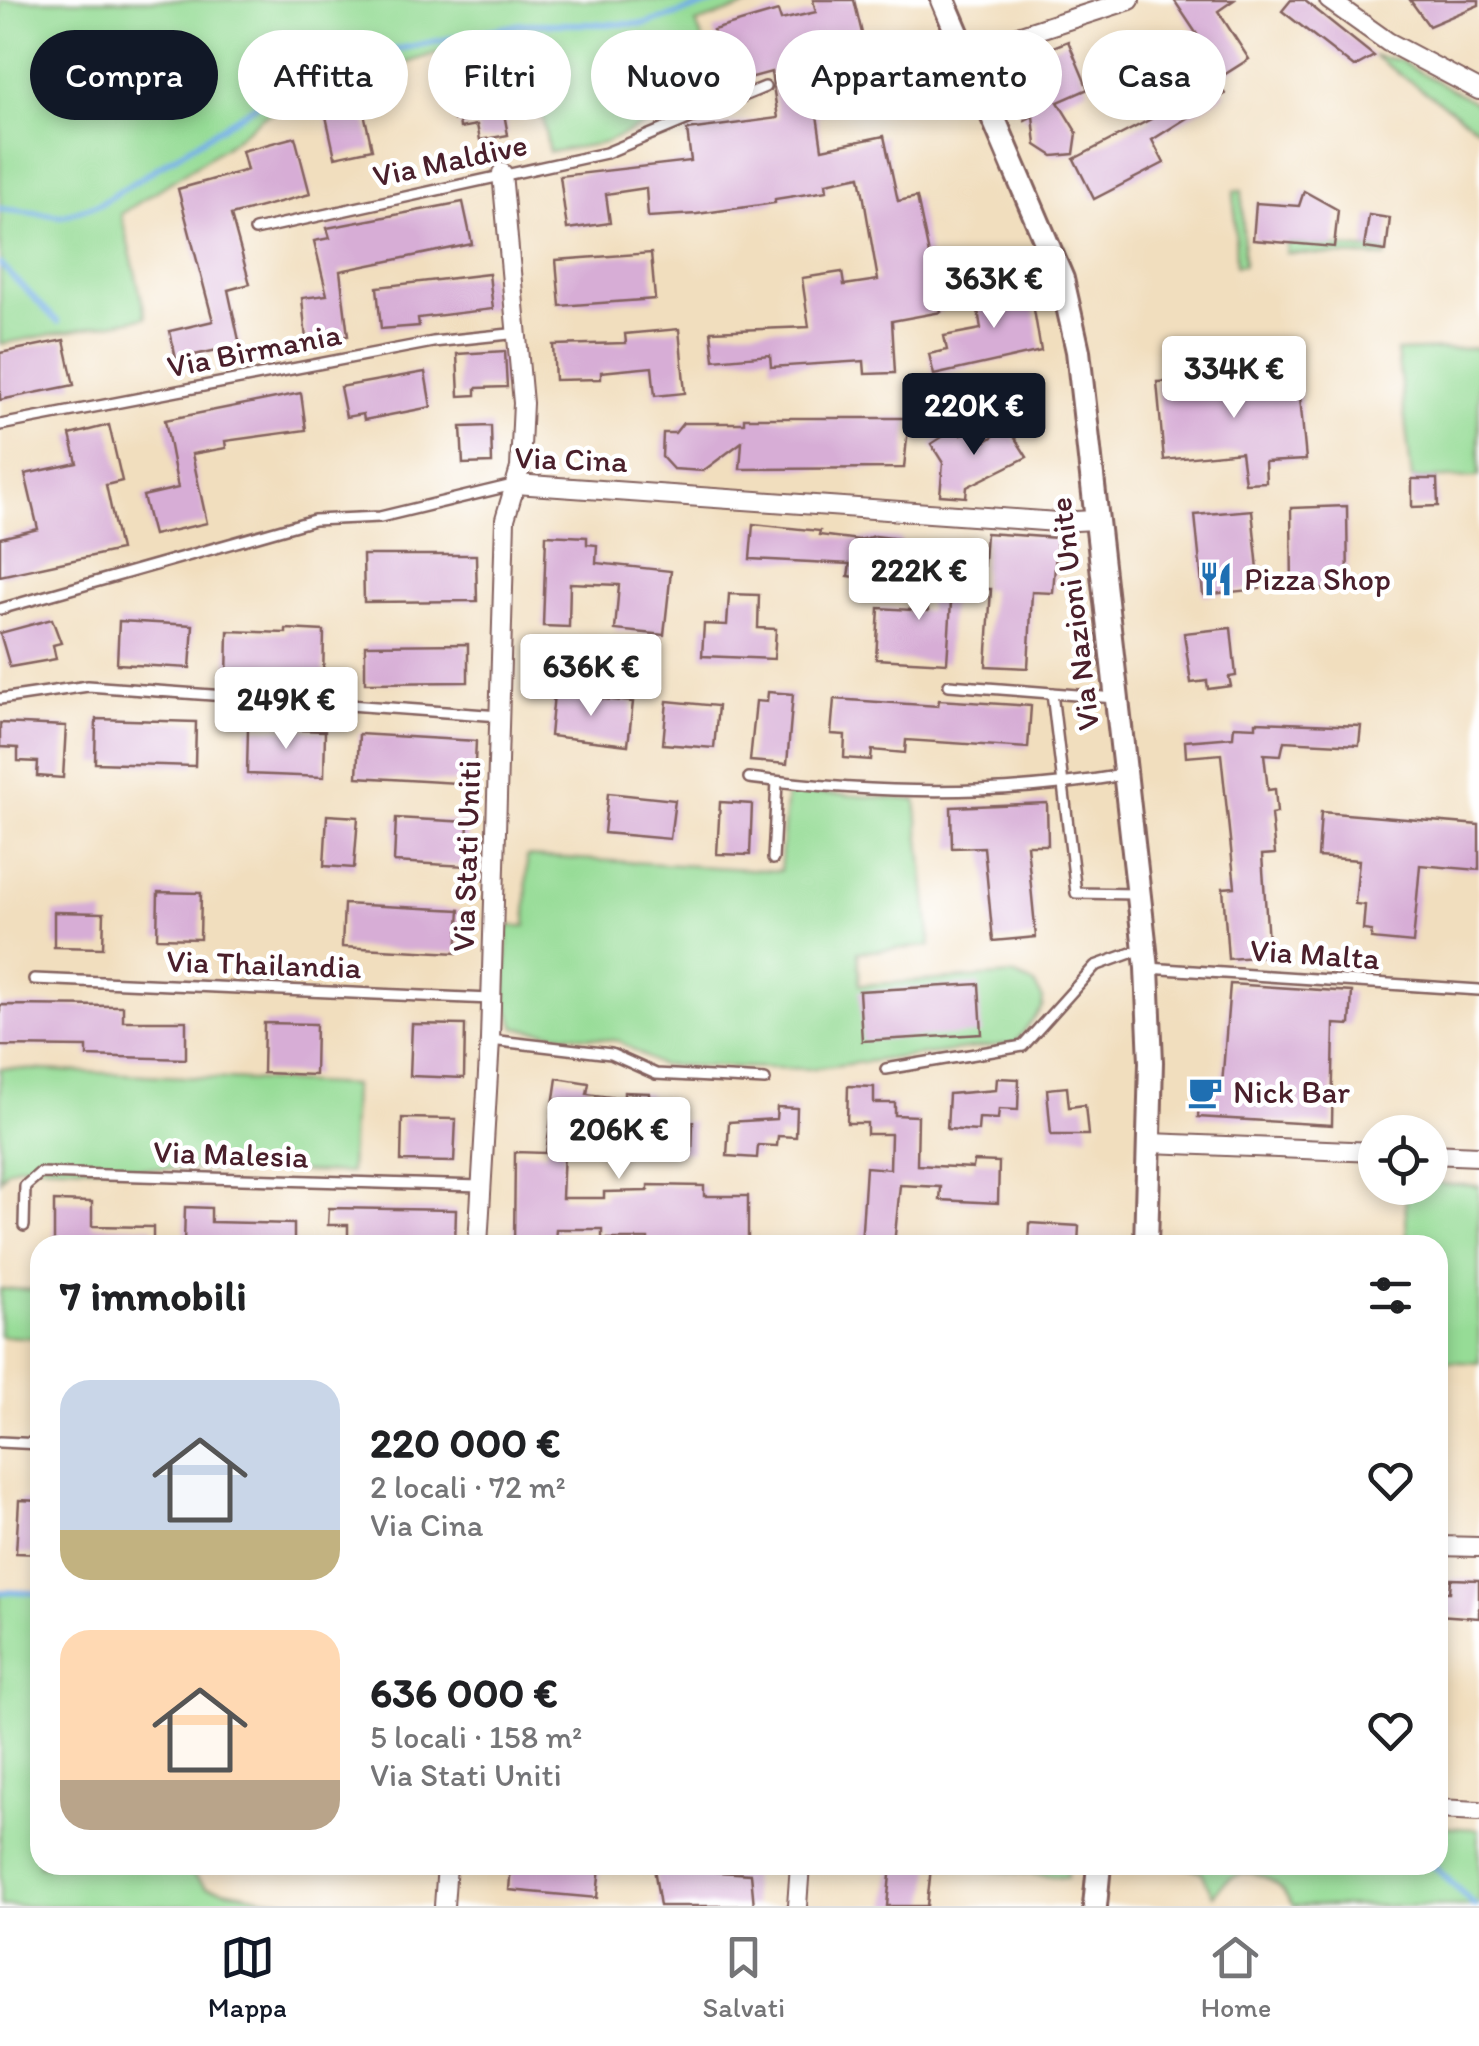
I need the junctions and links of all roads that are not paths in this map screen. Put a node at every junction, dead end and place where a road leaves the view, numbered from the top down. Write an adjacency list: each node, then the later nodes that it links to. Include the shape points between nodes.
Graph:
1 (943, 0): 4 (street, Via Nazioni Unite)
2 (1130, 0): 5 (street)
3 (1337, 2): 7 (street, via 1388,42)
4 (955, 30)
5 (1037, 30)
6 (765, 86): 9 (lane, Via Maldive, via 606,153)
7 (1479, 90)
8 (994, 120): 14 (street, Via Nazioni Unite, via 1062,279 1078,351)
9 (502, 173): 10 (lane, Via Maldive); 11 (street, Via Stati Uniti)
10 (255, 230)
11 (519, 334): 12 (lane, Via Birmania, via 414,346); 13 (street, Via Stati Uniti, via 523,403)
12 (0, 425)
13 (516, 484): 14 (street, Via Cina); 15 (lane, Via Cina, via 380,517 314,520); 20 (street, Via Stati Uniti, via 506,519)
14 (1095, 520): 18 (street, Via Nazioni Unite)
15 (0, 609)
16 (949, 685): 17 (lane)
17 (1052, 693): 18 (lane); 24 (lane)
18 (1115, 698): 21 (street, Via Nazioni Unite)
19 (0, 699): 20 (lane, via 88,686)
20 (500, 716): 30 (street, Via Stati Uniti)
21 (1126, 774): 24 (lane); 26 (street, Via Nazioni Unite)
22 (749, 778): 23 (lane)
23 (777, 782): 24 (lane, via 914,794); 25 (lane)
24 (1062, 785): 26 (lane, via 1076,894)
25 (773, 859)
26 (1137, 894): 27 (street, Via Nazioni Unite)
27 (1146, 958): 29 (lane, Via Malta); 32 (lane, via 1096,966 1023,1046); 34 (street, Via Nazioni Unite)
28 (34, 979): 30 (lane, Via Thailandia)
29 (1479, 990)
30 (491, 999): 31 (street, Via Stati Uniti)
31 (490, 1040): 33 (lane, via 612,1054 656,1074); 38 (street, Via Stati Uniti)
32 (886, 1070)
33 (765, 1080)
34 (1150, 1143): 35 (street); 41 (street, Via Nazioni Unite)
35 (1358, 1151)
36 (1448, 1155): 37 (street)
37 (1479, 1156)
38 (482, 1186): 39 (lane, Via Malesia, via 40,1173 26,1186); 40 (street, Via Stati Uniti)
39 (24, 1226)
40 (479, 1235)
41 (1146, 1235)
42 (0, 1442): 43 (lane)
43 (30, 1444)
44 (1448, 1546): 45 (street)
45 (1479, 1547)
46 (1448, 1809): 47 (street)
47 (1479, 1811)
48 (446, 1875): 51 (street)
49 (800, 1875): 52 (street)
50 (1098, 1875): 53 (street)
51 (444, 1906)
52 (798, 1906)
53 (1095, 1906)

